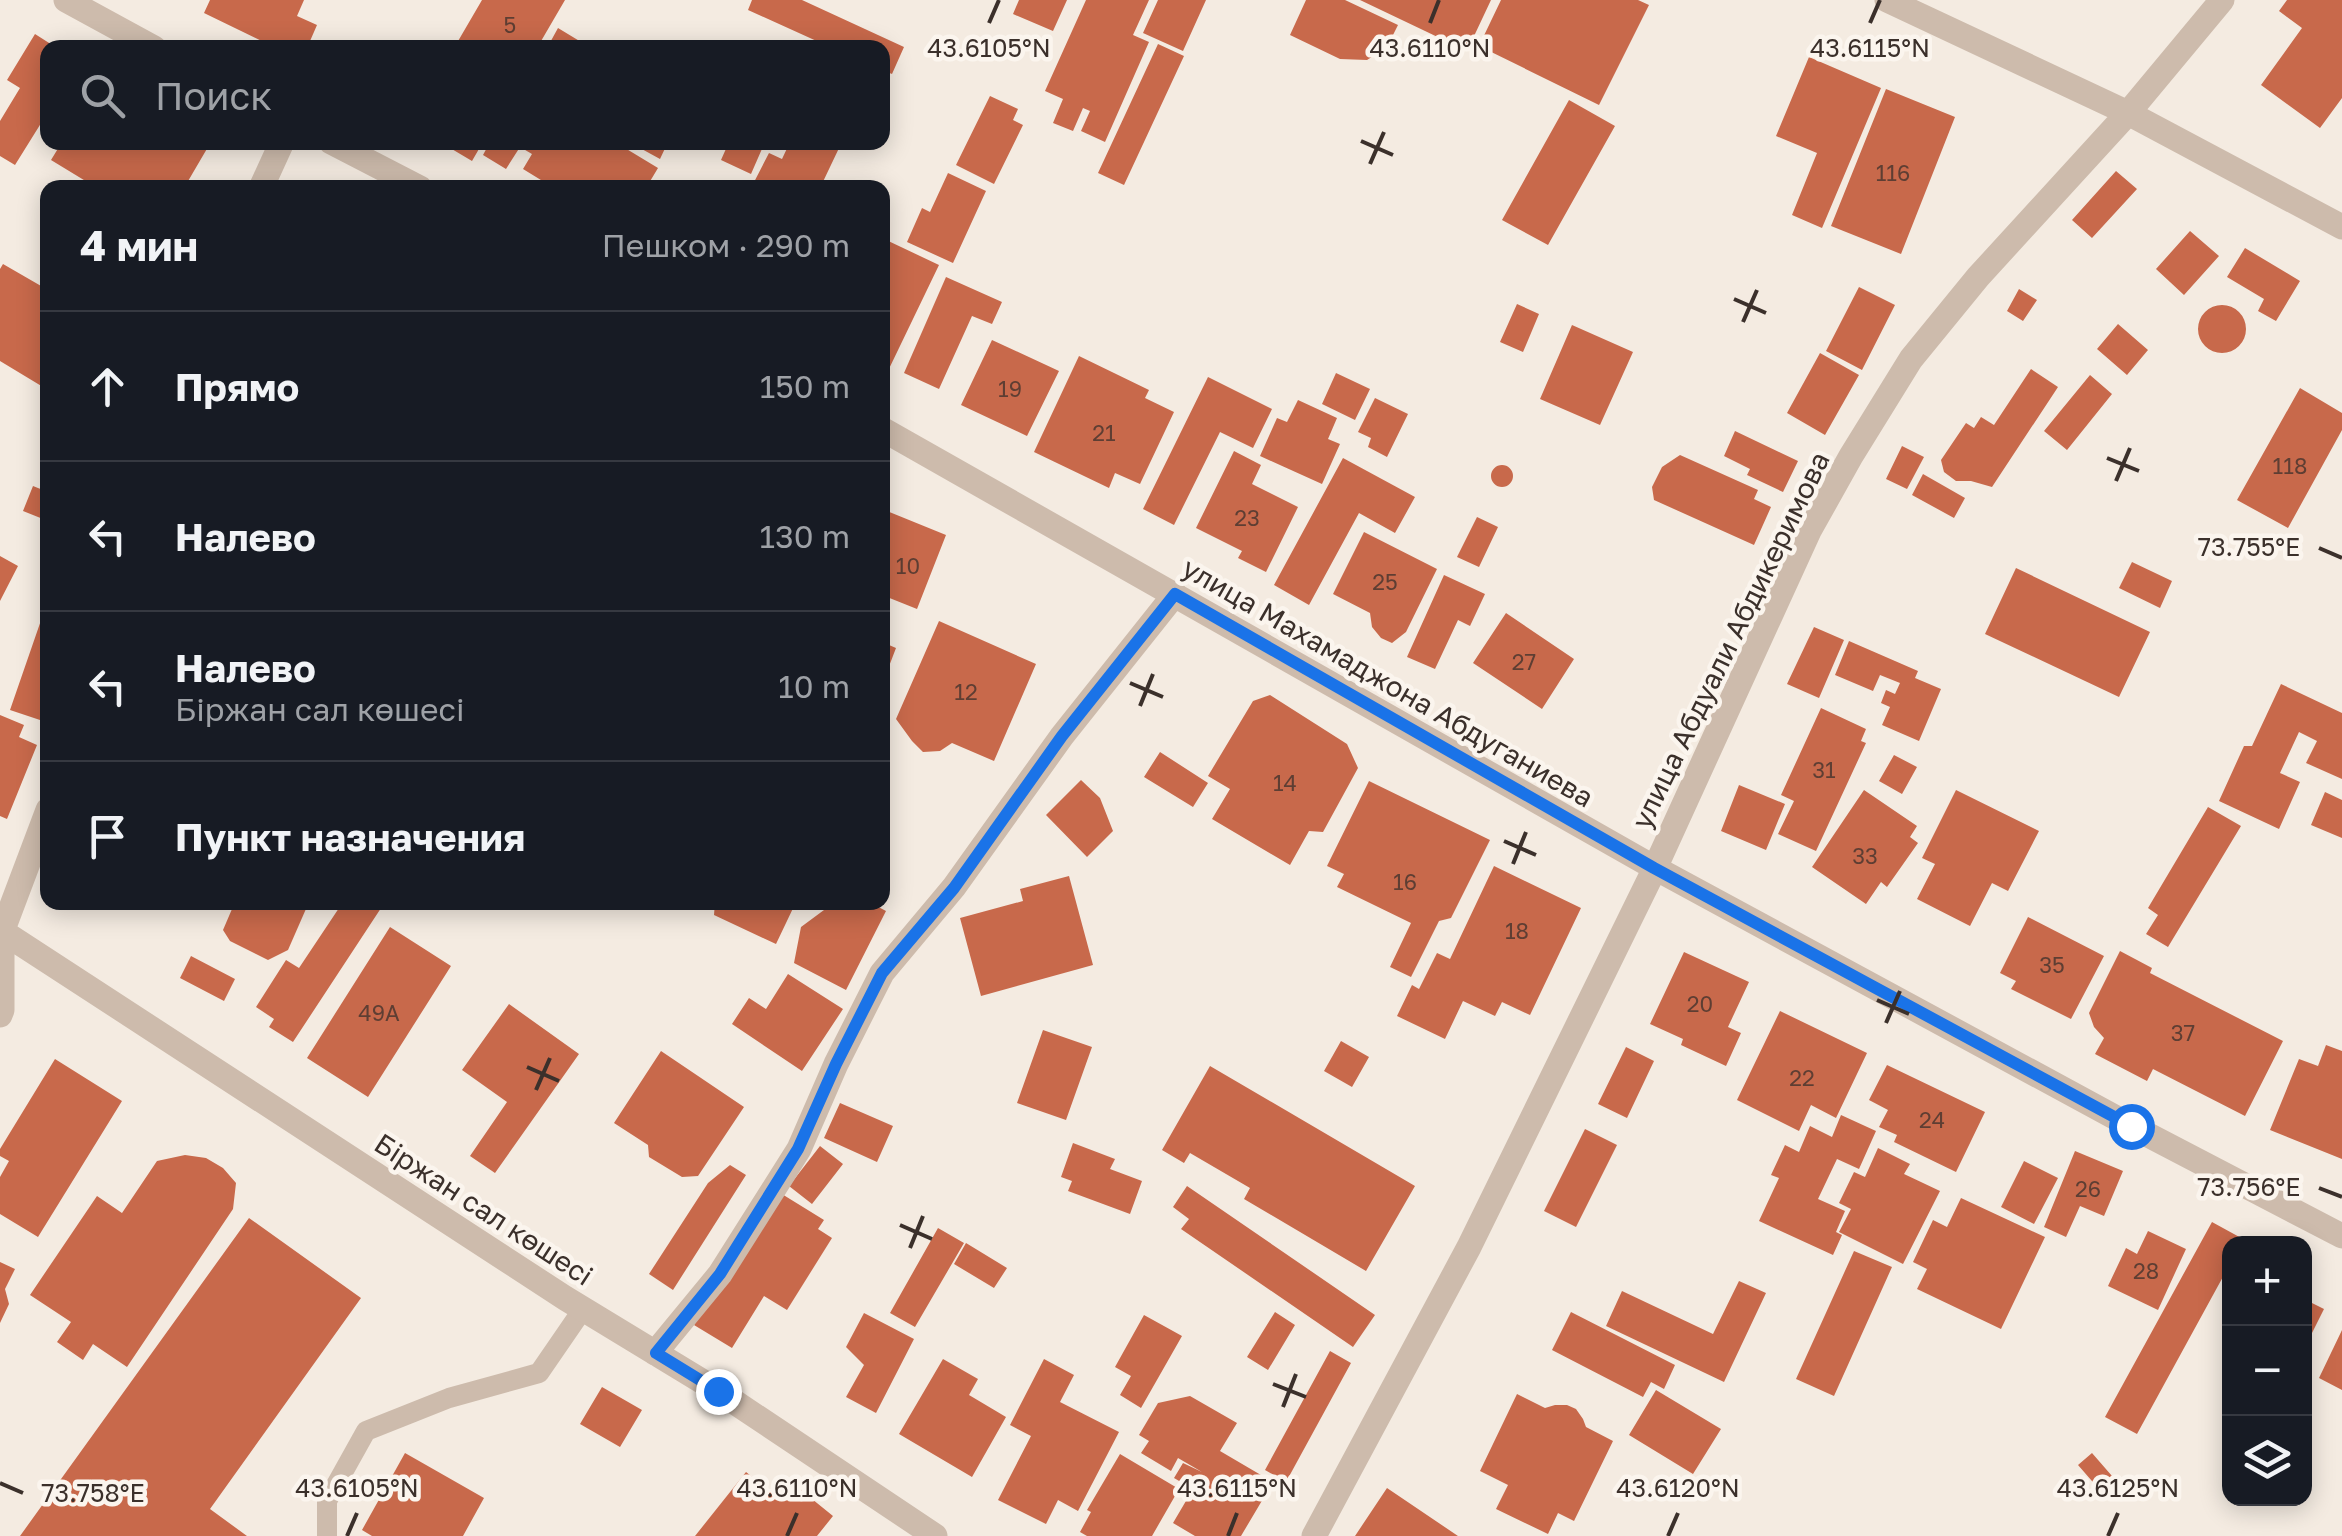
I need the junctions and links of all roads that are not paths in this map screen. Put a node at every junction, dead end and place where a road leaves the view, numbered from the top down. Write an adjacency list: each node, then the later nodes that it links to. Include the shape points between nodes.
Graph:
1 (66, 0): 4 (street)
2 (1887, 0): 5 (street)
3 (2222, 0): 5 (street, улица Абдуали Абдикеримова)
4 (139, 40)
5 (2128, 113): 10 (street); 14 (street, улица Абдуали Абдикеримова, via 1911,359 1809,531)
6 (278, 150): 8 (street)
7 (346, 150): 9 (street)
8 (265, 180)
9 (405, 180)
10 (2342, 227)
11 (890, 433): 12 (street, улица Махамаджона Абдуганиева)
12 (1175, 594): 14 (street, улица Махамаджона Абдуганиева); 19 (street, via 882,973 798,1149 720,1274)
13 (40, 831): 15 (street)
14 (1654, 868): 17 (street, улица Махамаджона Абдуганиева); 22 (street, улица Абдуали Абдикеримова, via 1470,1247)
15 (1, 931): 16 (street); 18 (street, Біржан сал көшесі)
16 (0, 1015)
17 (2342, 1236)
18 (584, 1309): 19 (street, Біржан сал көшесі); 20 (lane, via 538,1373 366,1430 327,1501)
19 (656, 1353): 21 (street, Біржан сал көшесі)
20 (327, 1536)
21 (935, 1536)
22 (1314, 1536)

